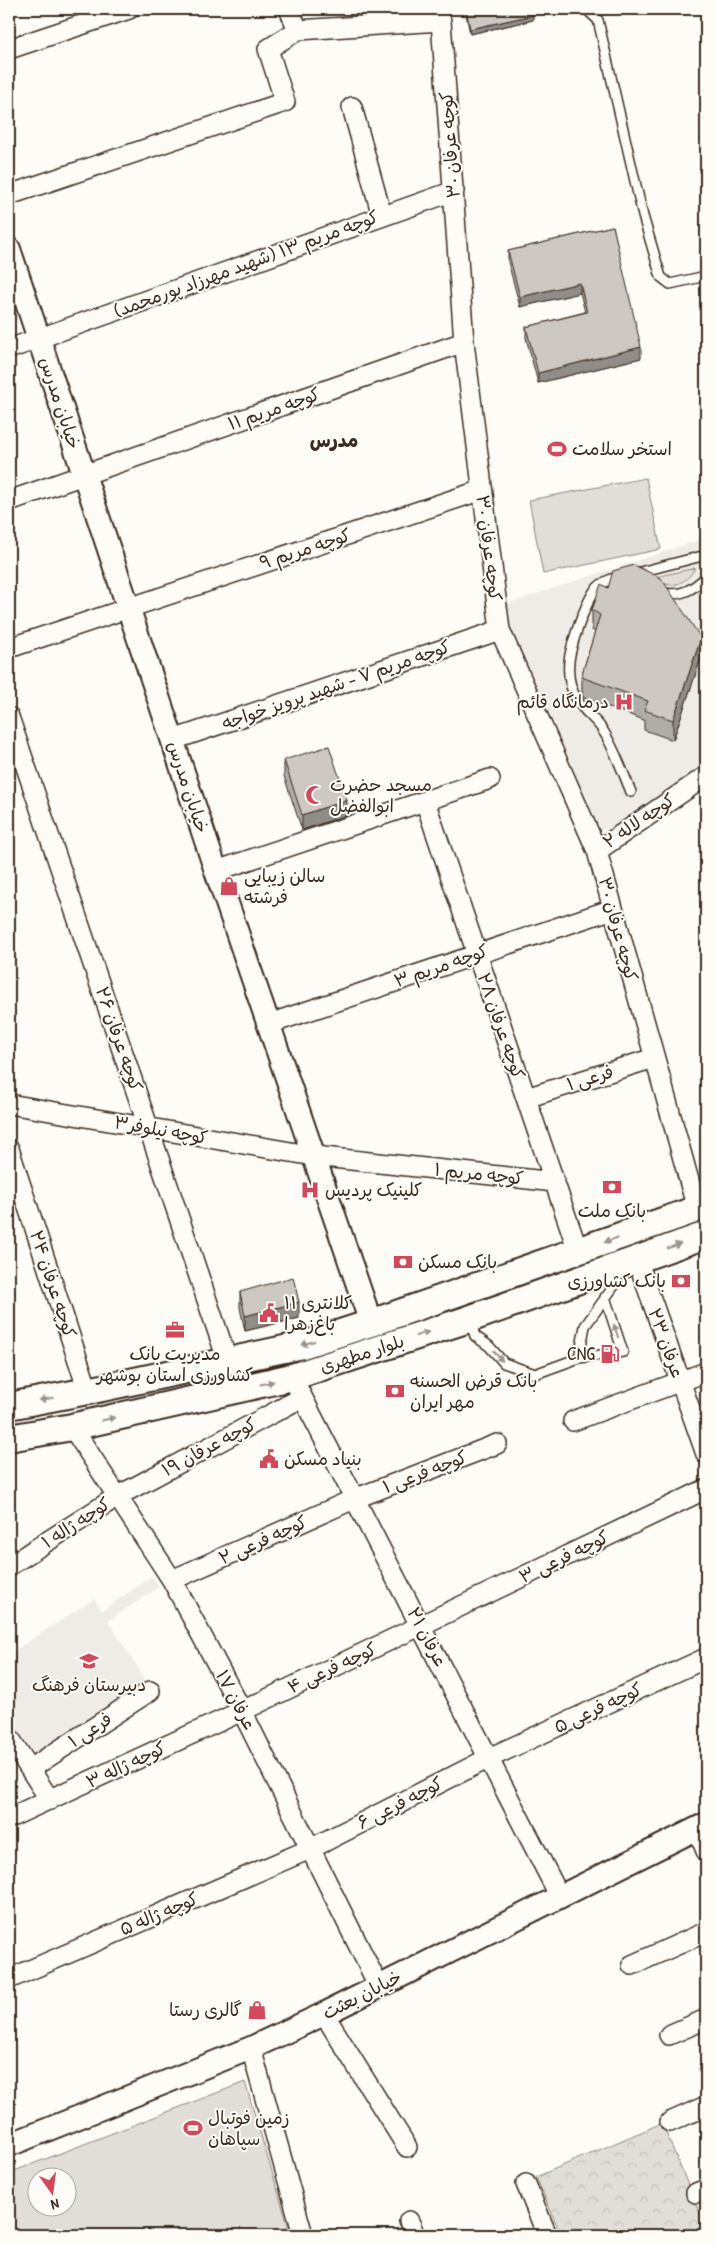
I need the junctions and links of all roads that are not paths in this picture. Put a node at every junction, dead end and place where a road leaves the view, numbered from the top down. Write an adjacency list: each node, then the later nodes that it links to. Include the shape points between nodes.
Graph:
1 (129, 9): 5 (street)
2 (289, 9): 4 (street)
3 (586, 9): 11 (lane, via 598,20 643,216 661,277 670,284)
4 (298, 30): 7 (street, کوچه عرفان ۳۰, via 441,21); 8 (street, via 268,49 285,102)
5 (9, 48)
6 (352, 107): 9 (street)
7 (454, 191): 9 (street, کوچه مریم ۱۳ (شهید مهرزاد پورمحمد)); 13 (street, کوچه عرفان ۳۰)
8 (9, 195)
9 (382, 216): 12 (street, کوچه مریم ۱۳ (شهید مهرزاد پورمحمد))
10 (9, 249): 12 (street, خیابان مدرس)
11 (706, 276)
12 (39, 339): 14 (street, کوچه مریم ۱۳ (شهید مهرزاد پورمحمد)); 15 (street, خیابان مدرس)
13 (464, 342): 15 (street, کوچه مریم ۱۱); 16 (street, کوچه عرفان ۳۰)
14 (9, 349)
15 (83, 476): 17 (street, کوچه مریم ۱۱); 21 (street, خیابان مدرس)
16 (482, 490): 21 (street, کوچه مریم ۹); 22 (street, کوچه عرفان ۳۰)
17 (9, 501)
18 (706, 555): 19 (lane)
19 (629, 574): 20 (lane, via 668,594 683,593); 28 (lane, via 597,586 589,598 569,653 568,670 579,703 602,730)
20 (706, 578)
21 (128, 608): 23 (street, کوچه مریم ۹); 25 (street, خیابان مدرس)
22 (500, 630): 25 (street, کوچه مریم ۷ - شهید پرویز خواجه); 30 (street, کوچه عرفان ۳۰)
23 (9, 648)
24 (9, 717): 38 (street, کوچه عرفان ۲۶)
25 (173, 740): 31 (street, خیابان مدرس)
26 (706, 776): 30 (street, کوچه لاله ۲)
27 (490, 779): 29 (street)
28 (631, 792)
29 (425, 801): 31 (street); 33 (street, کوچه عرفان ۲۸)
30 (597, 850): 32 (street, کوچه عرفان ۳۰)
31 (216, 871): 34 (street, خیابان مدرس)
32 (612, 909): 33 (street, کوچه مریم ۳); 35 (street, کوچه عرفان ۳۰)
33 (476, 954): 34 (street, کوچه مریم ۳); 36 (street, کوچه عرفان ۲۸)
34 (269, 1024): 40 (street, خیابان مدرس)
35 (654, 1058): 36 (street, فرعی ۱); 42 (street, کوچه عرفان ۳۰)
36 (526, 1098): 41 (street, کوچه عرفان ۲۸)
37 (9, 1104): 38 (street, کوچه نیلوفر۳)
38 (150, 1129): 40 (street, کوچه نیلوفر۳); 51 (street, کوچه عرفان ۲۶)
39 (9, 1149): 55 (street, کوچه عرفان ۲۴)
40 (314, 1156): 41 (street, کوچه مریم ۱); 49 (street, خیابان مدرس)
41 (555, 1182): 44 (street, کوچه عرفان ۲۸)
42 (702, 1208): 44 (main road, بلوار مطهری, one-way to 44)
43 (706, 1234): 45 (main road, بلوار مطهری, one-way to 43)
44 (578, 1251): 49 (main road, بلوار مطهری)
45 (637, 1259): 46 (main road, بلوار مطهری); 53 (street, عرفان ۲۳)
46 (608, 1270): 47 (lane, via 614,1286); 48 (main road, بلوار مطهری)
47 (605, 1297): 50 (lane, via 585,1326); 50 (lane, one-way to 47, via 623,1352)
48 (469, 1319): 50 (lane, one-way to 50, via 476,1336 504,1362 520,1370 535,1374); 54 (main road, بلوار مطهری, one-way to 48)
49 (371, 1323): 51 (main road, بلوار مطهری, one-way to 51, via 303,1345)
50 (579, 1358)
51 (228, 1362): 55 (main road, بلوار مطهری)
52 (706, 1372): 53 (street)
53 (680, 1381): 57 (street); 61 (street, عرفان ۲۳)
54 (296, 1388): 58 (main road, بلوار مطهری, one-way to 54); 63 (street, کوچه عرفان ۱۹); 64 (street, عرفان ۲۱)
55 (88, 1391): 56 (main road, بلوار مطهری, one-way to 56)
56 (9, 1406)
57 (573, 1421)
58 (72, 1427): 59 (main road, بلوار مطهری); 63 (street, عرفان ۱۷)
59 (9, 1438)
60 (497, 1444): 64 (street, کوچه فرعی ۱)
61 (706, 1454)
62 (706, 1489): 67 (street, کوچه فرعی ۳)
63 (118, 1496): 65 (street, کوچه ژاله ۱); 66 (street, عرفان ۱۷)
64 (354, 1499): 66 (street, کوچه فرعی ۲); 67 (street, عرفان ۲۱)
65 (9, 1566)
66 (172, 1580): 70 (street, عرفان ۱۷)
67 (421, 1626): 70 (street, کوچه فرعی ۴); 72 (street, عرفان ۲۱)
68 (706, 1658): 72 (street, کوچه فرعی ۵)
69 (150, 1690): 73 (street, فرعی ۱)
70 (242, 1711): 74 (street, کوچه ژاله ۳); 77 (street, عرفان ۱۷)
71 (9, 1737): 73 (street)
72 (490, 1758): 77 (street, کوچه فرعی ۶); 79 (street, عرفان ۲۱)
73 (30, 1769): 74 (street)
74 (50, 1800): 75 (street, کوچه ژاله ۳)
75 (9, 1818)
76 (702, 1826): 78 (street); 79 (street, خیابان بعثت)
77 (310, 1848): 82 (street, کوچه ژاله ۵); 83 (street, عرفان ۱۷)
78 (706, 1851)
79 (560, 1897): 83 (street, خیابان بعثت)
80 (706, 1932): 81 (street)
81 (632, 1965)
82 (9, 1979)
83 (378, 1986): 84 (street, خیابان بعثت)
84 (324, 2014): 87 (street, خیابان بعثت); 91 (street)
85 (706, 2019): 86 (street)
86 (669, 2035)
87 (251, 2048): 90 (street, خیابان بعثت); 93 (street)
88 (706, 2106): 89 (street)
89 (670, 2122)
90 (9, 2145)
91 (407, 2147)
92 (526, 2184): 94 (street)
93 (303, 2235)
94 (547, 2235)

